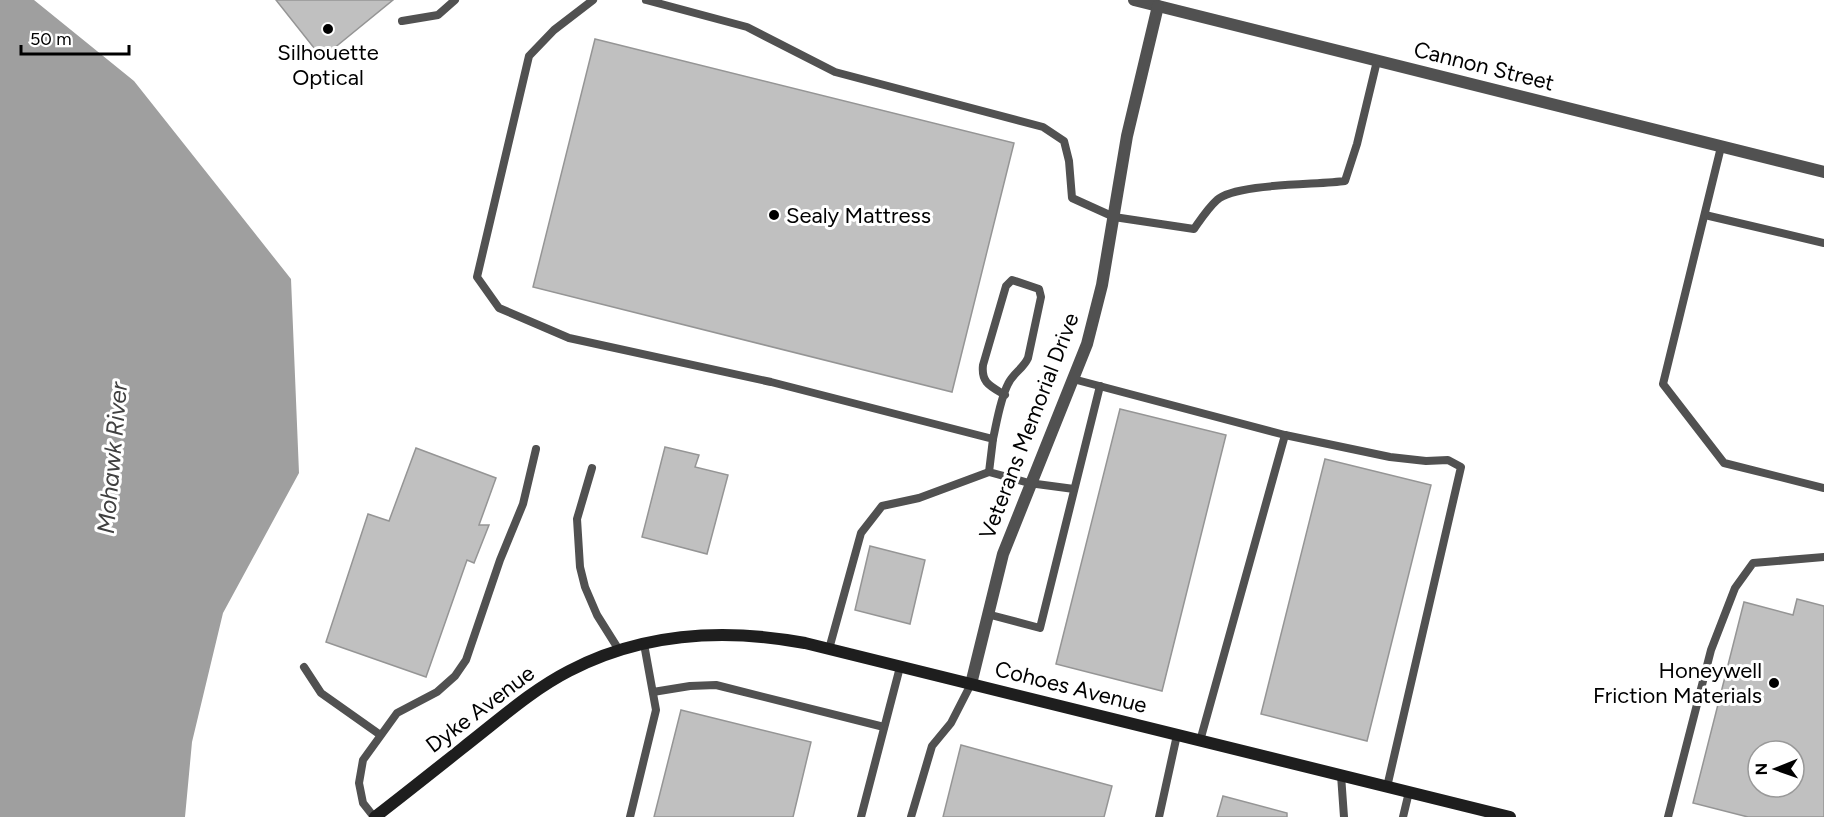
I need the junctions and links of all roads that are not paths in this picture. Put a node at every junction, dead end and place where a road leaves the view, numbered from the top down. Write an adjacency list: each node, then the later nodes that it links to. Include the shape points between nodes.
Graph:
1 (455, 0): 6 (lane, via 438,15)
2 (592, 0): 17 (lane, via 529,56 477,277 499,308 569,338 782,385)
3 (646, 0): 11 (lane, via 747,27 835,72 1043,128 1064,141 1072,198)
4 (1134, 0): 5 (street, Cannon Street)
5 (1158, 6): 7 (street, Cannon Street); 11 (street, Veterans Memorial Drive, via 1127,136)
6 (402, 21)
7 (1377, 61): 8 (street, Cannon Street); 11 (lane, via 1345,181 1254,187 1218,198 1194,229)
8 (1722, 147): 9 (street, Cannon Street); 10 (lane)
9 (1824, 172)
10 (1705, 215): 12 (lane); 22 (lane, via 1663,384 1724,463)
11 (1114, 217): 13 (street, Veterans Memorial Drive, via 1097,305)
12 (1824, 243)
13 (1073, 379): 14 (lane); 21 (street, Veterans Memorial Drive)
14 (1100, 386): 16 (lane); 23 (lane)
15 (1005, 395): 15 (lane, via 1014,374 1028,358 1041,297 1039,289 1012,280 1006,286 982,376 986,384); 17 (lane)
16 (1286, 435): 36 (lane); 38 (lane, via 1390,457 1448,460 1461,467)
17 (993, 439): 20 (lane)
18 (536, 449): 34 (lane, via 523,504 466,660 437,692 397,713)
19 (592, 468): 28 (lane, via 577,519 580,567 597,615)
20 (989, 472): 21 (lane); 27 (lane, via 919,498 882,506 861,533)
21 (1029, 483): 23 (lane); 25 (street, Veterans Memorial Drive, via 1003,554)
22 (1824, 488)
23 (1074, 489): 25 (lane, via 1040,628)
24 (1824, 557): 48 (lane, via 1753,563 1735,588 1712,650)
25 (987, 614): 31 (street, Veterans Memorial Drive)
26 (644, 644): 27 (street, Cohoes Avenue, via 707,634 740,634); 28 (street, Cohoes Avenue); 32 (lane)
27 (829, 649): 30 (street, Cohoes Avenue)
28 (620, 650): 40 (street, Dyke Avenue, via 543,686)
29 (304, 667): 34 (lane, via 321,693)
30 (900, 667): 31 (street, Cohoes Avenue); 33 (lane)
31 (971, 684): 35 (street, Cohoes Avenue); 43 (lane, via 951,723 932,746)
32 (653, 692): 33 (lane, via 716,685); 41 (lane, via 656,710)
33 (884, 727): 42 (lane)
34 (380, 734): 40 (lane, via 363,760 359,783 363,803)
35 (1177, 735): 36 (street, Cohoes Avenue); 44 (lane)
36 (1200, 741): 37 (street, Cohoes Avenue)
37 (1341, 775): 38 (street, Cohoes Avenue); 45 (lane)
38 (1387, 787): 39 (street, Cohoes Avenue)
39 (1409, 792): 46 (lane); 47 (street, Cohoes Avenue)
40 (375, 817)
41 (630, 817)
42 (861, 817)
43 (911, 817)
44 (1159, 817)
45 (1344, 817)
46 (1403, 817)
47 (1510, 817)
48 (1668, 817)

